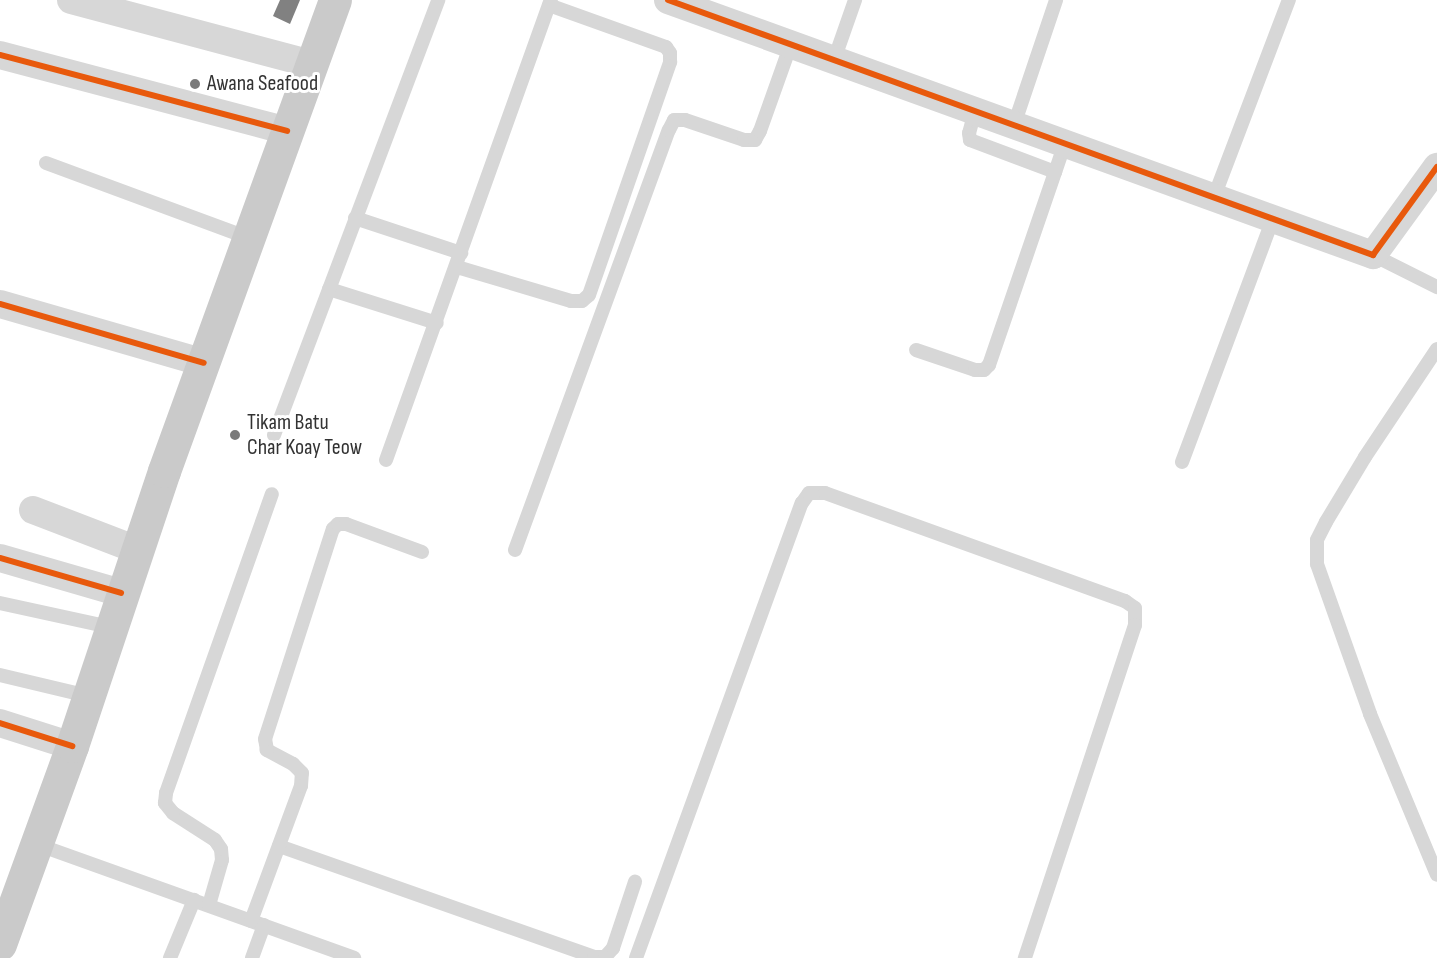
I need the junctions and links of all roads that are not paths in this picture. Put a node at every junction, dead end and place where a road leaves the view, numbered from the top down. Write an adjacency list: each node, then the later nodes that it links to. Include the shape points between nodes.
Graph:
1 (71, 0): 12 (street)
2 (335, 0): 12 (main road)
3 (438, 0): 21 (lane)
4 (668, 0): 9 (street)
5 (855, 0): 11 (lane)
6 (1056, 0): 14 (lane)
7 (1289, 0): 20 (lane)
8 (550, 2): 24 (lane); 26 (lane, via 666,47 670,53 589,296 571,301)
9 (791, 45): 11 (street); 40 (lane, via 755,140 674,120)
10 (0, 55): 15 (street)
11 (834, 60): 13 (street)
12 (311, 64): 15 (main road)
13 (975, 111): 14 (street); 19 (lane, via 970,140)
14 (1014, 125): 16 (street)
15 (287, 131): 23 (main road)
16 (1065, 144): 19 (lane); 20 (street)
17 (46, 163): 23 (lane)
18 (1437, 167): 25 (street)
19 (1055, 172): 32 (lane, via 989,365 984,370 975,370)
20 (1214, 197): 22 (street)
21 (355, 218): 24 (lane); 28 (lane)
22 (1273, 219): 25 (street); 36 (lane)
23 (249, 238): 33 (main road)
24 (461, 253): 26 (lane)
25 (1372, 255): 27 (lane)
26 (457, 267): 30 (lane)
27 (1437, 287)
28 (329, 289): 30 (lane); 34 (lane)
29 (0, 304): 33 (street)
30 (437, 323): 35 (lane)
31 (1437, 349): 52 (lane, via 1371,447 1317,540 1317,564 1370,714)
32 (916, 350)
33 (204, 363): 39 (main road)
34 (274, 435)
35 (386, 460)
36 (1182, 462)
37 (272, 494): 55 (lane, via 166,793 165,803 173,813 215,840 220,849 222,860)
38 (33, 510): 39 (street)
39 (137, 550): 43 (main road)
40 (515, 550)
41 (422, 552): 51 (lane, via 346,524 333,529 265,739 267,750 302,773)
42 (0, 558): 43 (street)
43 (121, 593): 45 (main road)
44 (0, 603): 45 (lane)
45 (110, 627): 47 (main road)
46 (0, 675): 47 (lane)
47 (88, 696): 49 (main road)
48 (0, 723): 49 (street)
49 (72, 746): 50 (main road)
50 (36, 843): 54 (lane); 57 (main road)
51 (279, 846): 53 (lane, via 594,957 605,957 613,948); 56 (lane)
52 (1437, 875)
53 (635, 882)
54 (194, 900): 55 (lane); 58 (lane)
55 (209, 905): 56 (lane)
56 (257, 923): 59 (lane); 60 (lane)
57 (0, 944)
58 (170, 958)
59 (252, 958)
60 (354, 958)
61 (636, 958): 62 (lane, via 802,503 809,493 825,493 1135,608 1136,625)
62 (1025, 958)

